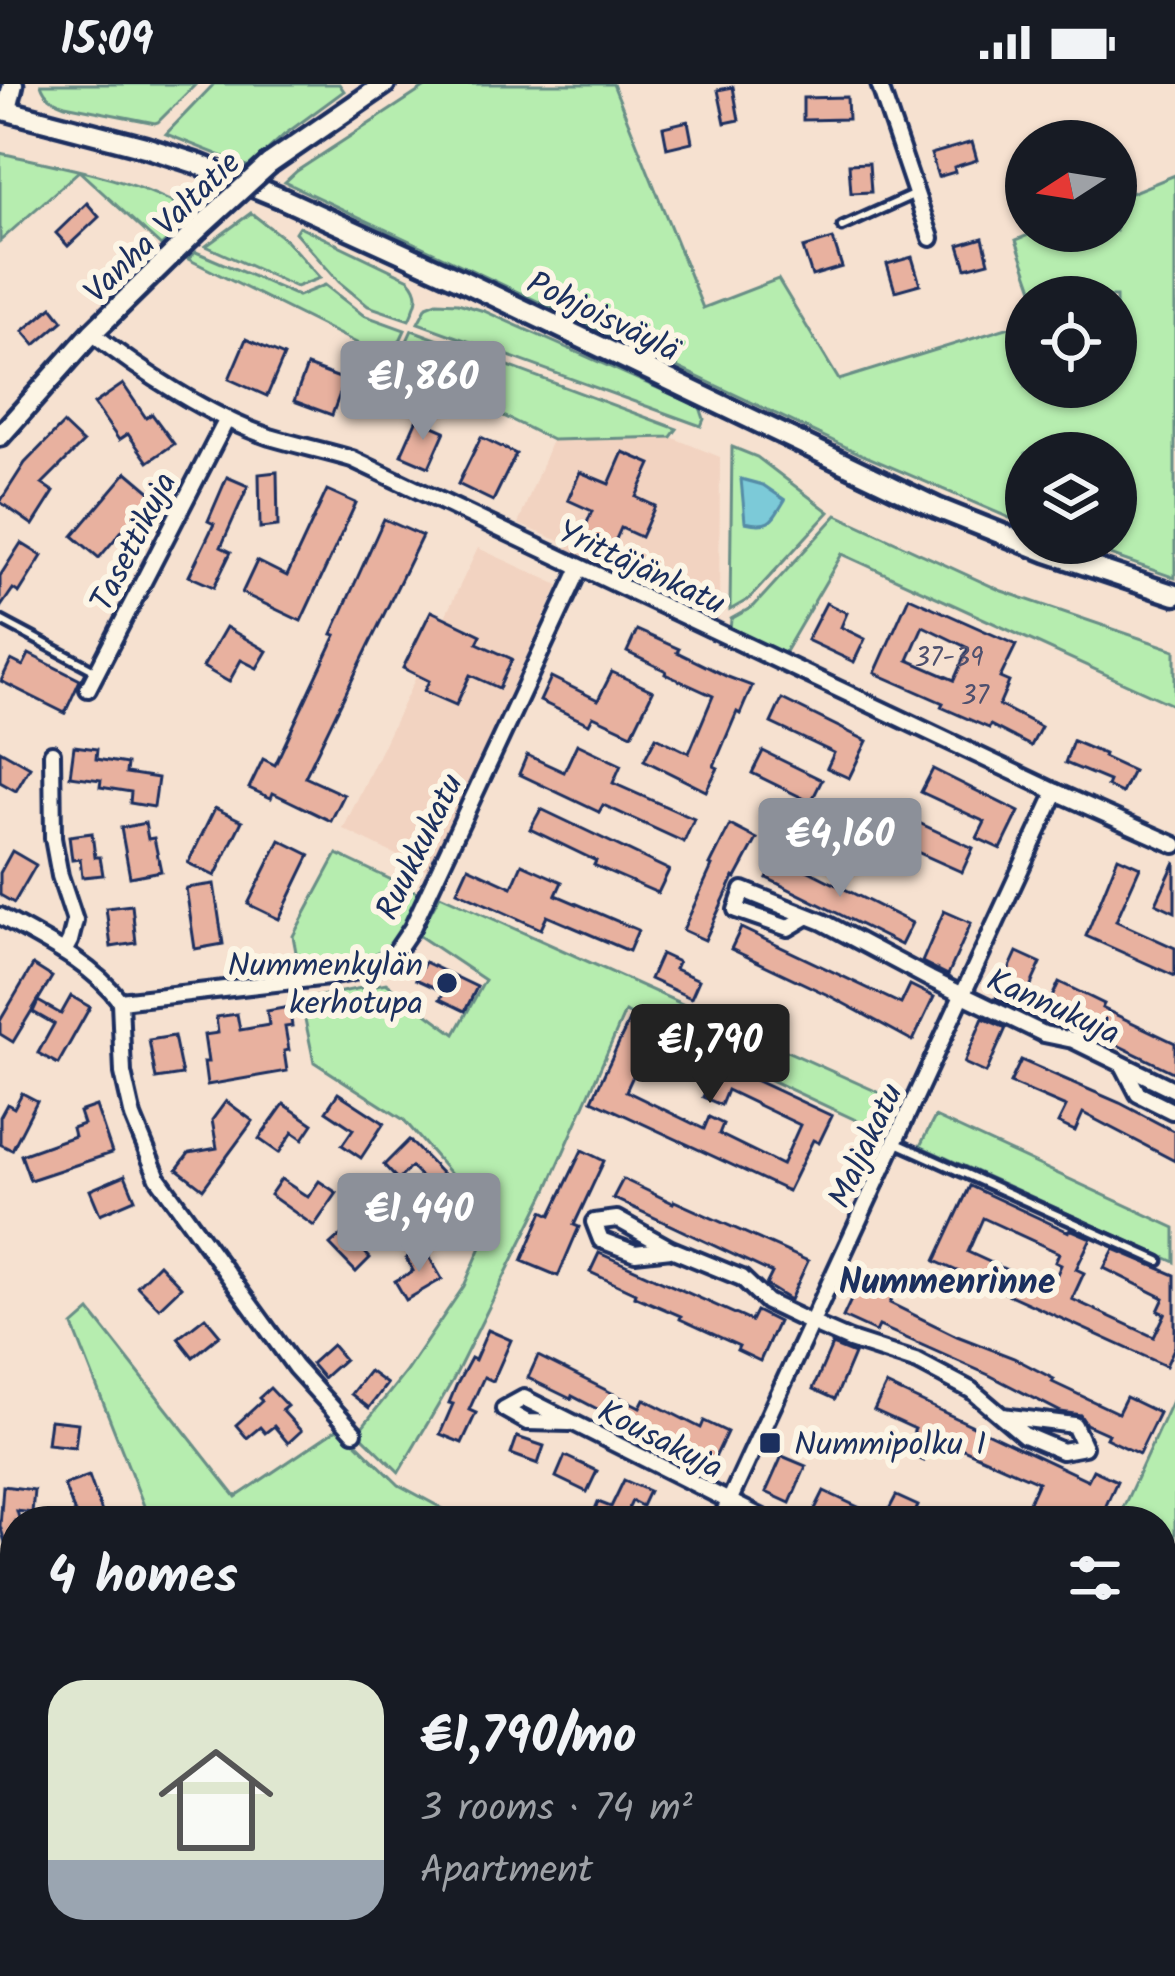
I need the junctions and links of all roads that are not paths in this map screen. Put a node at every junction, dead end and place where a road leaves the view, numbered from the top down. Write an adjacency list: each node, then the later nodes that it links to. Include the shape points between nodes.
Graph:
1 (13, 84): 4 (street)
2 (385, 84): 8 (street, Vanha Valtatie, bridge, via 269,164)
3 (879, 84): 5 (street)
4 (4, 110): 12 (street, Pohjoisväylä, via 163,153 281,198 937,508)
5 (916, 194): 6 (lane); 7 (street)
6 (842, 227)
7 (931, 238)
8 (92, 332): 9 (street, Yrittäjänkatu); 10 (street, Vanha Valtatie)
9 (227, 419): 11 (street, Yrittäjänkatu, via 352,459); 14 (street, Tasettikuja)
10 (0, 436)
11 (580, 568): 17 (street, Yrittäjänkatu); 23 (street, Ruukkukatu, via 395,953 374,968 328,977)
12 (1175, 595)
13 (0, 620): 14 (lane)
14 (96, 671): 15 (street, Tasettikuja)
15 (88, 689)
16 (52, 754): 21 (street, via 53,838 75,921)
17 (1056, 791): 18 (street, Yrittäjänkatu); 22 (street, Maljakatu)
18 (1175, 845)
19 (0, 916): 21 (street)
20 (808, 916): 20 (street, Kannukuja, via 743,890 736,910 788,928); 22 (street, Kannukuja)
21 (64, 952): 23 (street)
22 (962, 995): 24 (street, Kannukuja); 27 (street, Maljakatu)
23 (120, 1001): 33 (street, via 123,1073 158,1178 295,1367)
24 (1123, 1065): 25 (street, Kannukuja); 26 (street, Kannukuja, via 1138,1094)
25 (1175, 1090)
26 (1175, 1110)
27 (896, 1142): 29 (lane); 30 (street, Maljakatu)
28 (671, 1249): 28 (street, via 617,1219 595,1222 601,1240 635,1253); 30 (street, via 742,1277 766,1302)
29 (1159, 1261)
30 (812, 1324): 31 (street, via 919,1362); 34 (street, Maljakatu)
31 (1002, 1415): 31 (street, via 1062,1451 1084,1447 1074,1425)
32 (570, 1423): 34 (street, Kousakuja)
33 (354, 1432)
34 (729, 1503): 35 (street, Maljakatu); 36 (street, Kousakuja)
35 (728, 1506)
36 (736, 1506)

